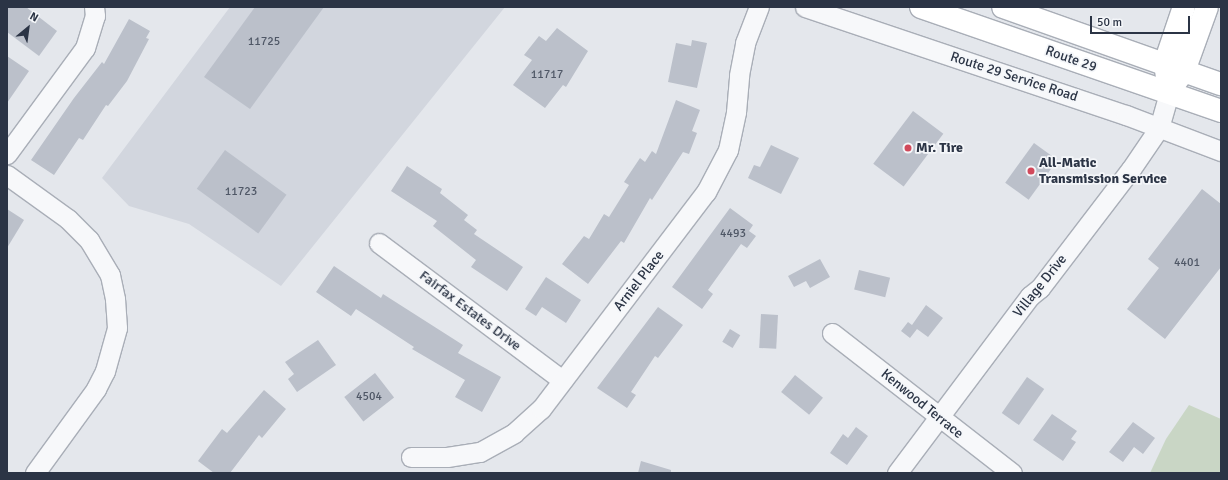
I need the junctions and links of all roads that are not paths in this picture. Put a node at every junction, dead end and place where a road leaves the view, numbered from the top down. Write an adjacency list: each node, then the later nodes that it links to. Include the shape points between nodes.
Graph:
1 (94, 7): 14 (street, via 95,16 85,48)
2 (759, 7): 18 (street, Arniel Place, via 745,43 736,112 728,150 721,164 706,192 676,234)
3 (805, 7): 12 (street, Route 29 Service Road)
4 (921, 7): 10 (main road, Route 29)
5 (1003, 7): 8 (main road, Route 29)
6 (1184, 7): 8 (main road)
7 (1207, 7): 8 (main road)
8 (1174, 67): 9 (main road, Route 29); 10 (main road)
9 (1221, 84)
10 (1169, 92): 11 (main road, Route 29); 12 (street, Village Drive)
11 (1221, 111)
12 (1159, 128): 13 (street, Route 29 Service Road); 19 (street, Village Drive, via 1125,177 1040,288 1030,296)
13 (1221, 151)
14 (7, 154)
15 (7, 175): 21 (street, via 68,219 89,240 110,275 115,299 117,328 105,371 96,390)
16 (379, 243): 18 (street, Fairfax Estates Drive)
17 (832, 334): 19 (street, Kenwood Terrace)
18 (562, 380): 20 (street, Arniel Place, via 541,409 520,428 480,452 447,457)
19 (939, 418): 22 (street, Village Drive); 23 (street, Kenwood Terrace)
20 (411, 457)
21 (35, 473)
22 (897, 473)
23 (1012, 473)

